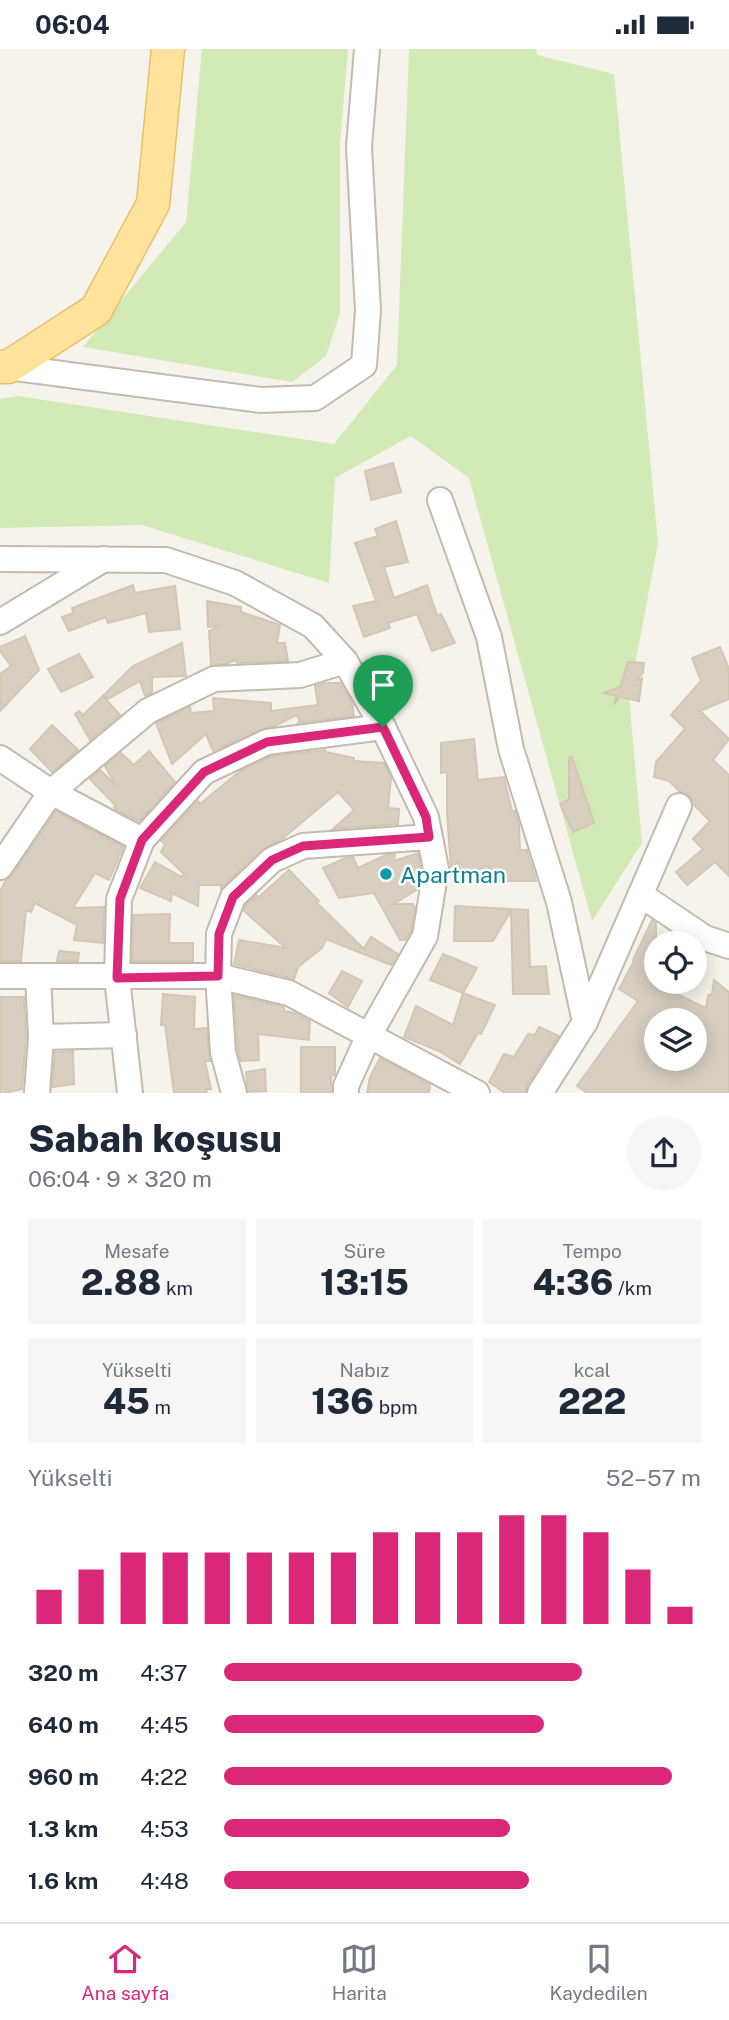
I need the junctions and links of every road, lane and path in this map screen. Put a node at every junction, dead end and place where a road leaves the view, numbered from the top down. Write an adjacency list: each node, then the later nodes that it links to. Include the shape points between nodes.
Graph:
1 (168, 49): 3 (main road, via 153,204 96,310)
2 (367, 49): 3 (street, via 359,147 368,310 364,365 315,398 261,400)
3 (4, 367)
4 (440, 499): 22 (street, via 489,637 511,749 559,902)
5 (0, 559): 6 (street)
6 (104, 559): 7 (street); 8 (street, via 166,560 235,583 313,626)
7 (0, 622)
8 (345, 661): 9 (street); 11 (street, via 300,675 214,680 148,711)
9 (383, 727): 13 (street, via 426,817); 14 (street, via 267,742 204,772)
10 (0, 758): 11 (street)
11 (51, 792): 14 (street); 15 (street)
12 (679, 806): 16 (street)
13 (429, 837): 20 (street, via 303,846 272,860 233,897 219,934); 25 (street, via 436,869 425,936)
14 (142, 840): 21 (street, via 120,899)
15 (0, 867)
16 (640, 895): 17 (street, via 705,938); 22 (street)
17 (729, 946)
18 (0, 976): 19 (street)
19 (38, 976): 21 (street); 24 (street)
20 (218, 976): 21 (street); 25 (street, via 289,993); 28 (street, via 223,1052)
21 (117, 978): 23 (street)
22 (585, 1022): 31 (street)
23 (124, 1035): 24 (street); 27 (street)
24 (41, 1037): 26 (street)
25 (368, 1037): 29 (street); 30 (street)
26 (37, 1093)
27 (131, 1093)
28 (234, 1093)
29 (346, 1093)
30 (477, 1093)
31 (540, 1093)

